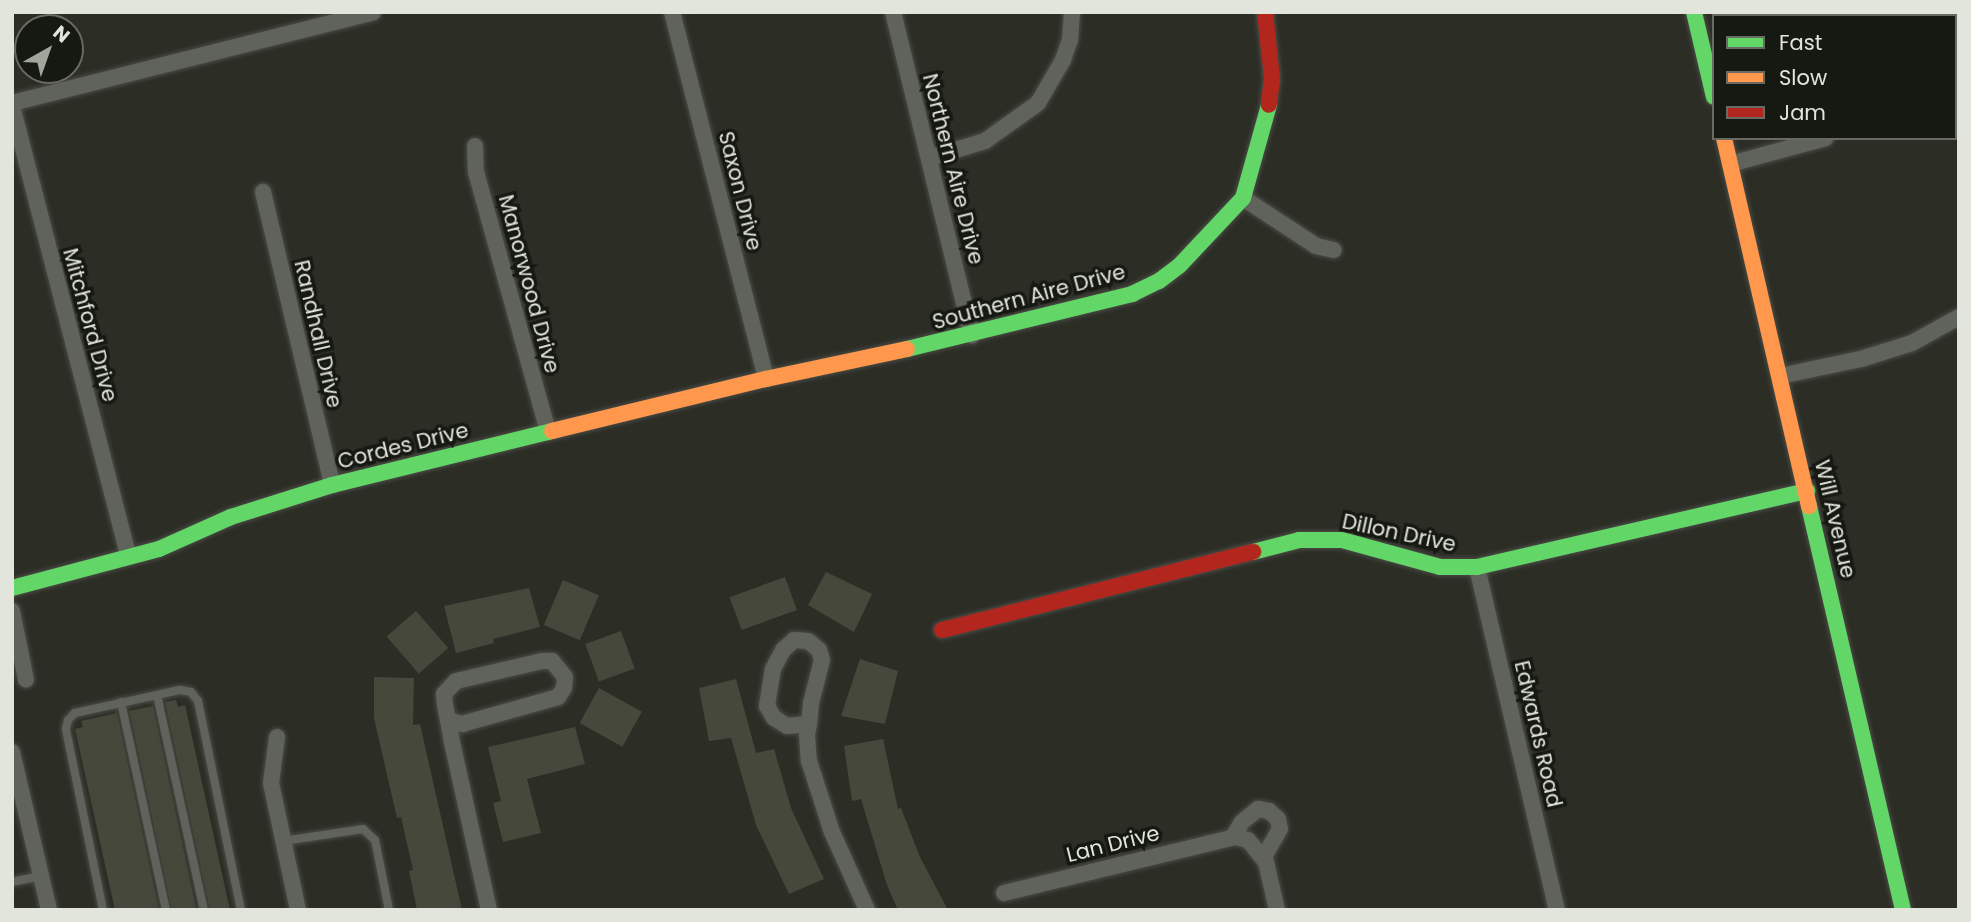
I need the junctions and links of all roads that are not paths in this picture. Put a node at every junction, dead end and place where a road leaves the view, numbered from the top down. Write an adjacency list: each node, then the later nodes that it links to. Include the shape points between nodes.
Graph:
1 (373, 12): 8 (street)
2 (672, 12): 21 (street, Saxon Drive)
3 (893, 12): 12 (street, Northern Aire Drive)
4 (1072, 12): 12 (street, via 1063,60 1038,103 985,141)
5 (1265, 12): 15 (street, Southern Aire Drive, via 1270,103)
6 (1694, 12): 7 (street)
7 (1712, 88)
8 (12, 104): 25 (street, Mitchford Drive)
9 (1724, 140): 13 (street, Will Avenue)
10 (1819, 140): 13 (street)
11 (475, 146): 22 (street, Manorwood Drive, via 476,172)
12 (929, 158): 18 (street, Northern Aire Drive)
13 (1730, 164): 20 (street, Will Avenue)
14 (263, 192): 23 (street, Randhall Drive)
15 (1243, 198): 16 (street, via 1316,246); 18 (street, Southern Aire Drive, via 1206,241 1158,282 1084,308)
16 (1334, 250)
17 (1959, 317): 20 (street, via 1912,343)
18 (972, 335): 19 (street, Southern Aire Drive)
19 (811, 370): 21 (street, Cordes Drive)
20 (1780, 376): 24 (street, Will Avenue)
21 (766, 379): 22 (street, Cordes Drive)
22 (548, 432): 23 (street, Cordes Drive)
23 (332, 485): 25 (street, Cordes Drive, via 231,517 159,549)
24 (1807, 491): 26 (street, Dillon Drive); 54 (street, Will Avenue)
25 (128, 555): 27 (street, Cordes Drive)
26 (1477, 567): 29 (street, Dillon Drive, via 1440,568 1342,540 1299,540); 53 (street, Edwards Road)
27 (12, 588)
28 (12, 611): 30 (street)
29 (942, 630)
30 (26, 680)
31 (157, 695): 32 (lane); 46 (lane); 47 (lane, via 180,690 191,692 198,701)
32 (121, 702): 44 (lane, via 75,713 66,729); 45 (lane)
33 (448, 720): 33 (street, via 444,694 456,681 542,661 552,661 565,677 558,697 462,724); 50 (street)
34 (809, 724): 34 (street, via 822,660 819,650 808,641 794,640 773,669 767,706 774,718 787,726); 51 (street, via 809,761 818,794)
35 (277, 737): 38 (street, via 271,783)
36 (12, 752): 40 (street)
37 (1233, 837): 39 (street, via 1248,840); 39 (street, via 1258,809 1269,811 1280,828); 42 (street, Lan Drive)
38 (283, 841): 48 (street); 49 (lane, via 363,829 374,840)
39 (1264, 857): 52 (street)
40 (41, 876): 41 (lane); 43 (street)
41 (12, 882)
42 (1004, 893)
43 (49, 910)
44 (103, 910)
45 (166, 910)
46 (204, 910)
47 (241, 910)
48 (298, 910)
49 (389, 910)
50 (489, 910)
51 (867, 910)
52 (1277, 910)
53 (1557, 910)
54 (1903, 910)

